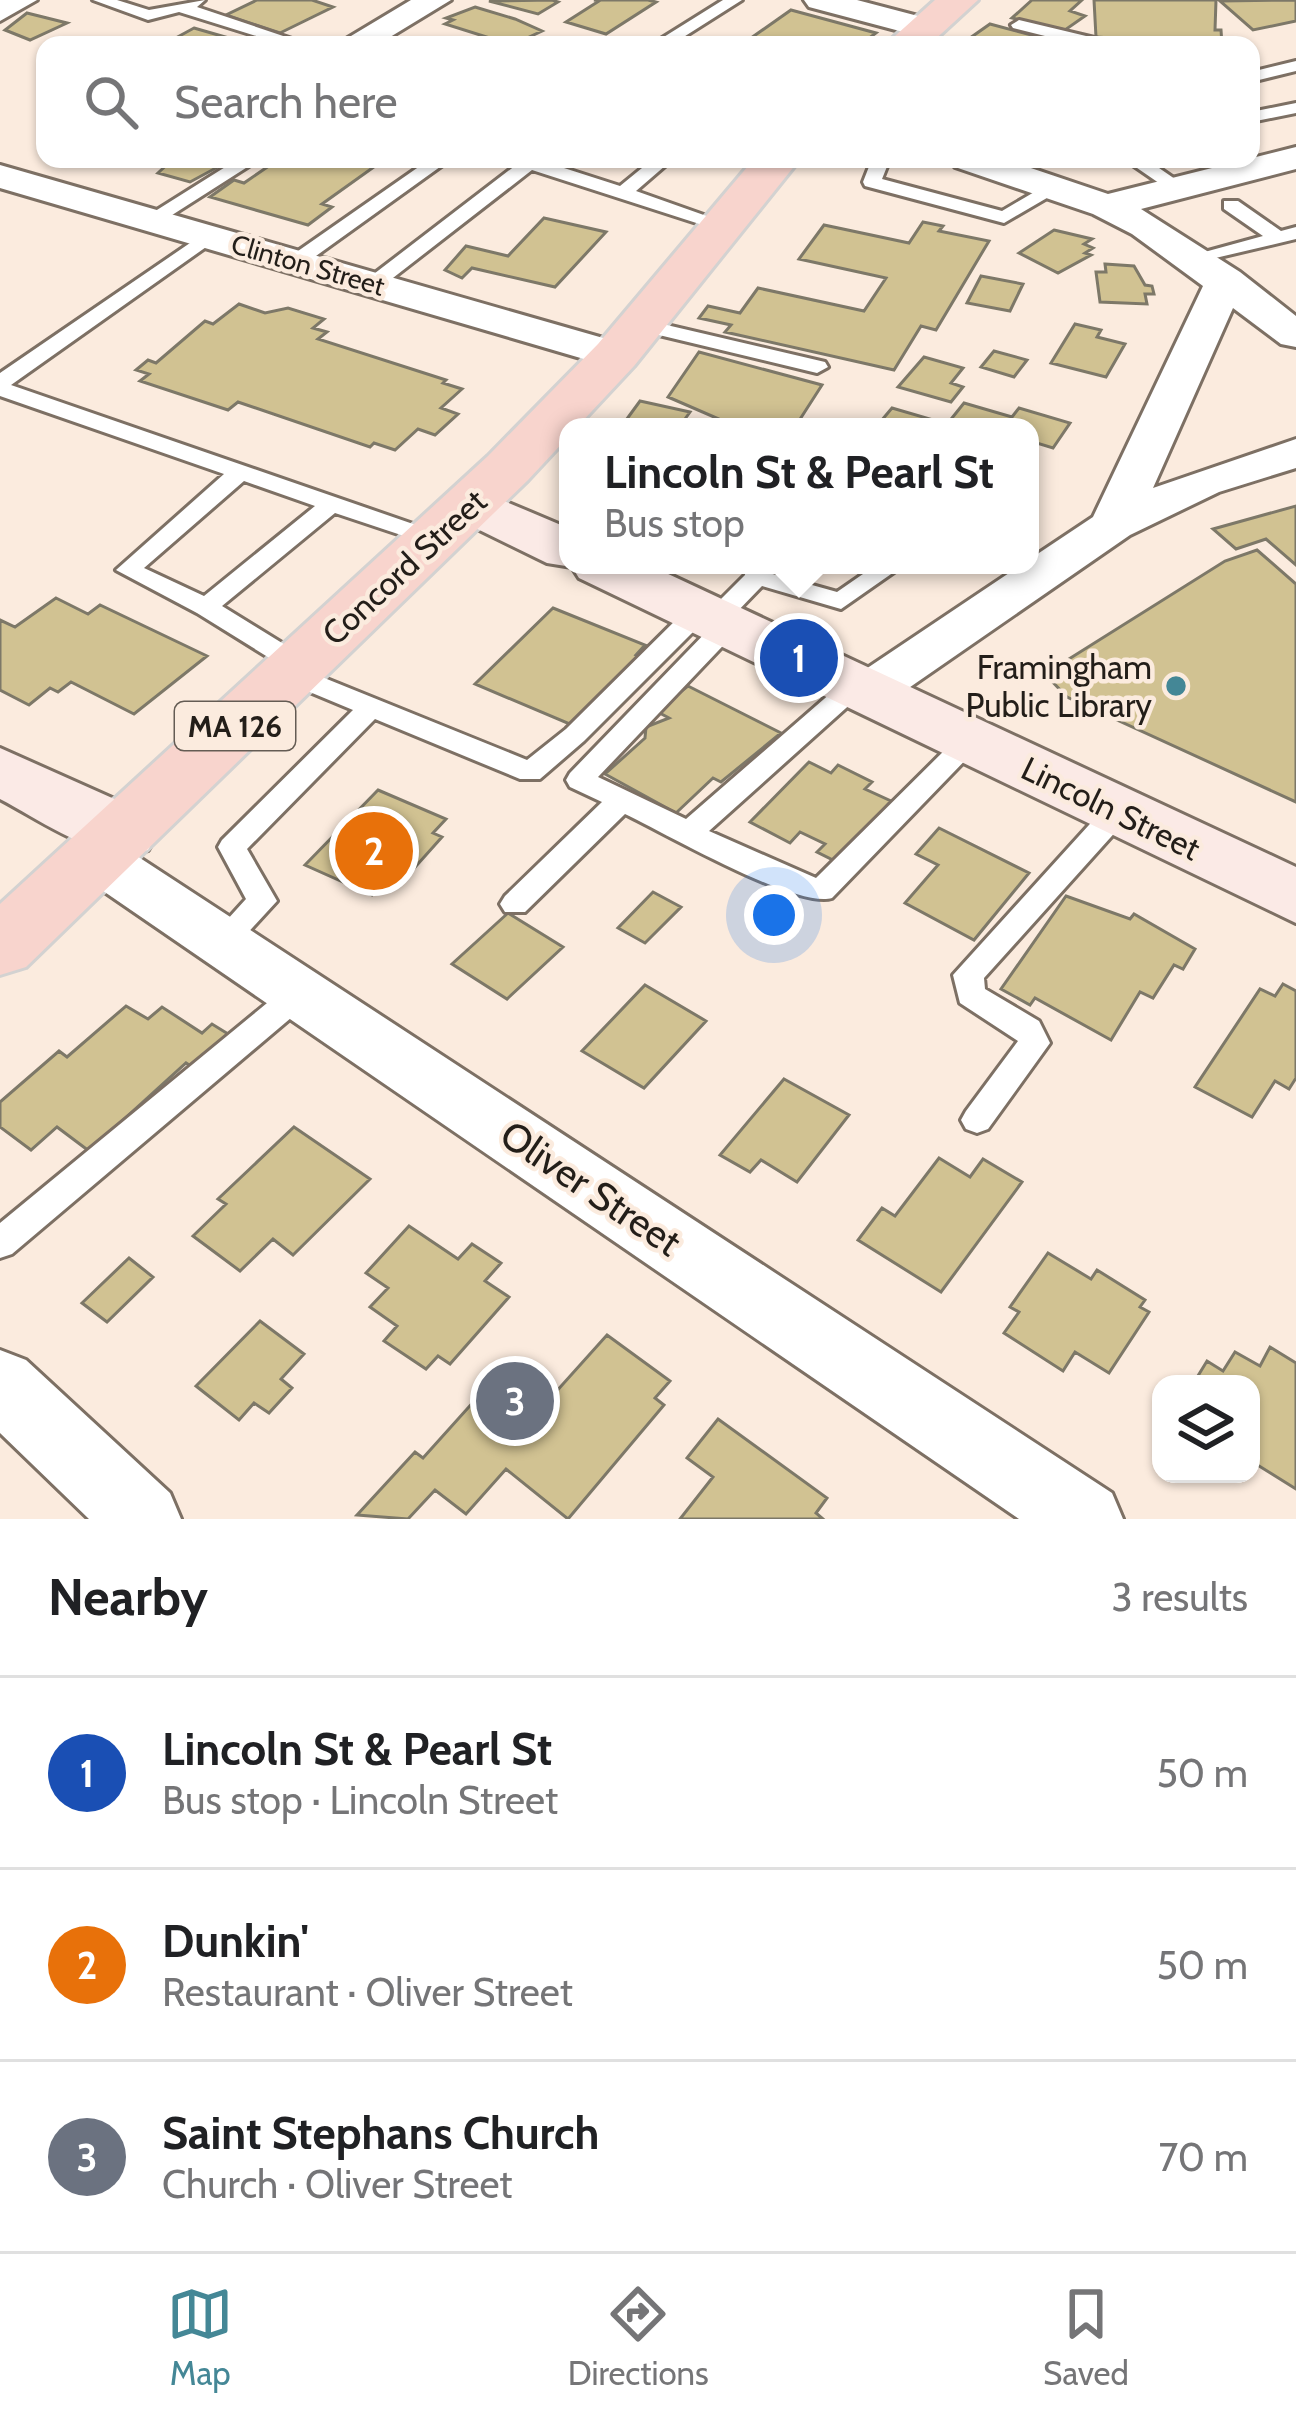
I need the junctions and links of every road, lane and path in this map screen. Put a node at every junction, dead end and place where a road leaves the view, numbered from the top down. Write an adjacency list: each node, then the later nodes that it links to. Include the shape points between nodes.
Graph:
1 (21, 0): 9 (street)
2 (101, 0): 8 (lane, via 148,15)
3 (202, 0): 8 (lane)
4 (734, 0): 13 (lane)
5 (820, 0): 14 (street)
6 (959, 0): 14 (main road)
7 (424, 2): 12 (street)
8 (183, 8): 11 (lane)
9 (0, 11)
10 (1019, 26): 15 (lane)
11 (273, 36)
12 (367, 36)
13 (674, 36)
14 (915, 36)
15 (1063, 36)
16 (1296, 66): 17 (lane)
17 (1260, 75)
18 (1260, 100): 20 (lane)
19 (1296, 108): 20 (lane)
20 (1276, 112): 21 (lane)
21 (1260, 116)
22 (1288, 160): 33 (street)
23 (236, 168): 38 (lane)
24 (429, 168): 42 (lane)
25 (515, 168): 44 (lane)
26 (545, 168): 36 (lane)
27 (653, 168): 36 (lane)
28 (770, 168): 39 (main road, Concord Street / MA 126)
29 (877, 168): 34 (lane, via 872,182 1004,217)
30 (995, 168): 34 (street)
31 (1147, 168): 35 (lane)
32 (0, 176): 38 (street, Clinton Street)
33 (1233, 179): 35 (street); 40 (lane)
34 (1055, 188): 37 (street)
35 (1179, 188): 37 (street)
36 (623, 194): 39 (lane)
37 (1106, 206): 43 (street)
38 (151, 220): 41 (street, Clinton Street)
39 (722, 225): 46 (main road, Concord Street / MA 126)
40 (1287, 235): 43 (lane)
41 (209, 236): 42 (street, Clinton Street); 48 (lane)
42 (295, 262): 44 (street, Clinton Street)
43 (1211, 270): 45 (street); 53 (street)
44 (373, 284): 46 (street, Clinton Street)
45 (1296, 335)
46 (629, 340): 47 (lane); 52 (main road, Concord Street / MA 126)
47 (817, 367)
48 (0, 386): 50 (lane)
49 (1296, 453): 53 (street, via 1203,482)
50 (240, 472): 51 (lane); 60 (lane, via 128,570)
51 (332, 503): 52 (lane); 60 (lane)
52 (452, 521): 54 (street); 61 (main road, Concord Street / MA 126)
53 (1113, 524): 55 (street)
54 (559, 548)
55 (1039, 572)
56 (634, 574): 59 (street, Lincoln Street)
57 (879, 574): 59 (lane, via 841,601)
58 (1036, 574): 62 (street)
59 (731, 600): 62 (street, Lincoln Street); 63 (lane, via 530,772); 66 (lane, via 580,780)
60 (206, 608): 61 (lane)
61 (295, 669): 63 (lane); 69 (main road, Concord Street / MA 126)
62 (862, 688): 64 (street, Lincoln Street); 68 (lane)
63 (371, 707): 72 (lane, via 232,847 262,901)
64 (970, 740): 67 (street, Lincoln Street); 68 (lane, via 822,890)
65 (0, 771): 69 (street)
66 (622, 800): 68 (lane); 71 (lane)
67 (1118, 811): 70 (street, Lincoln Street); 75 (lane, via 968,975 971,995 1028,1030 1034,1043)
68 (689, 832)
69 (111, 845): 72 (street, Oliver Street); 73 (main road, Concord Street / MA 126)
70 (1296, 897)
71 (515, 904)
72 (222, 942): 74 (street, Oliver Street)
73 (0, 947)
74 (300, 993): 76 (lane); 79 (street, Oliver Street)
75 (977, 1120)
76 (0, 1243)
77 (0, 1384): 78 (street)
78 (142, 1519)
79 (1085, 1519)

